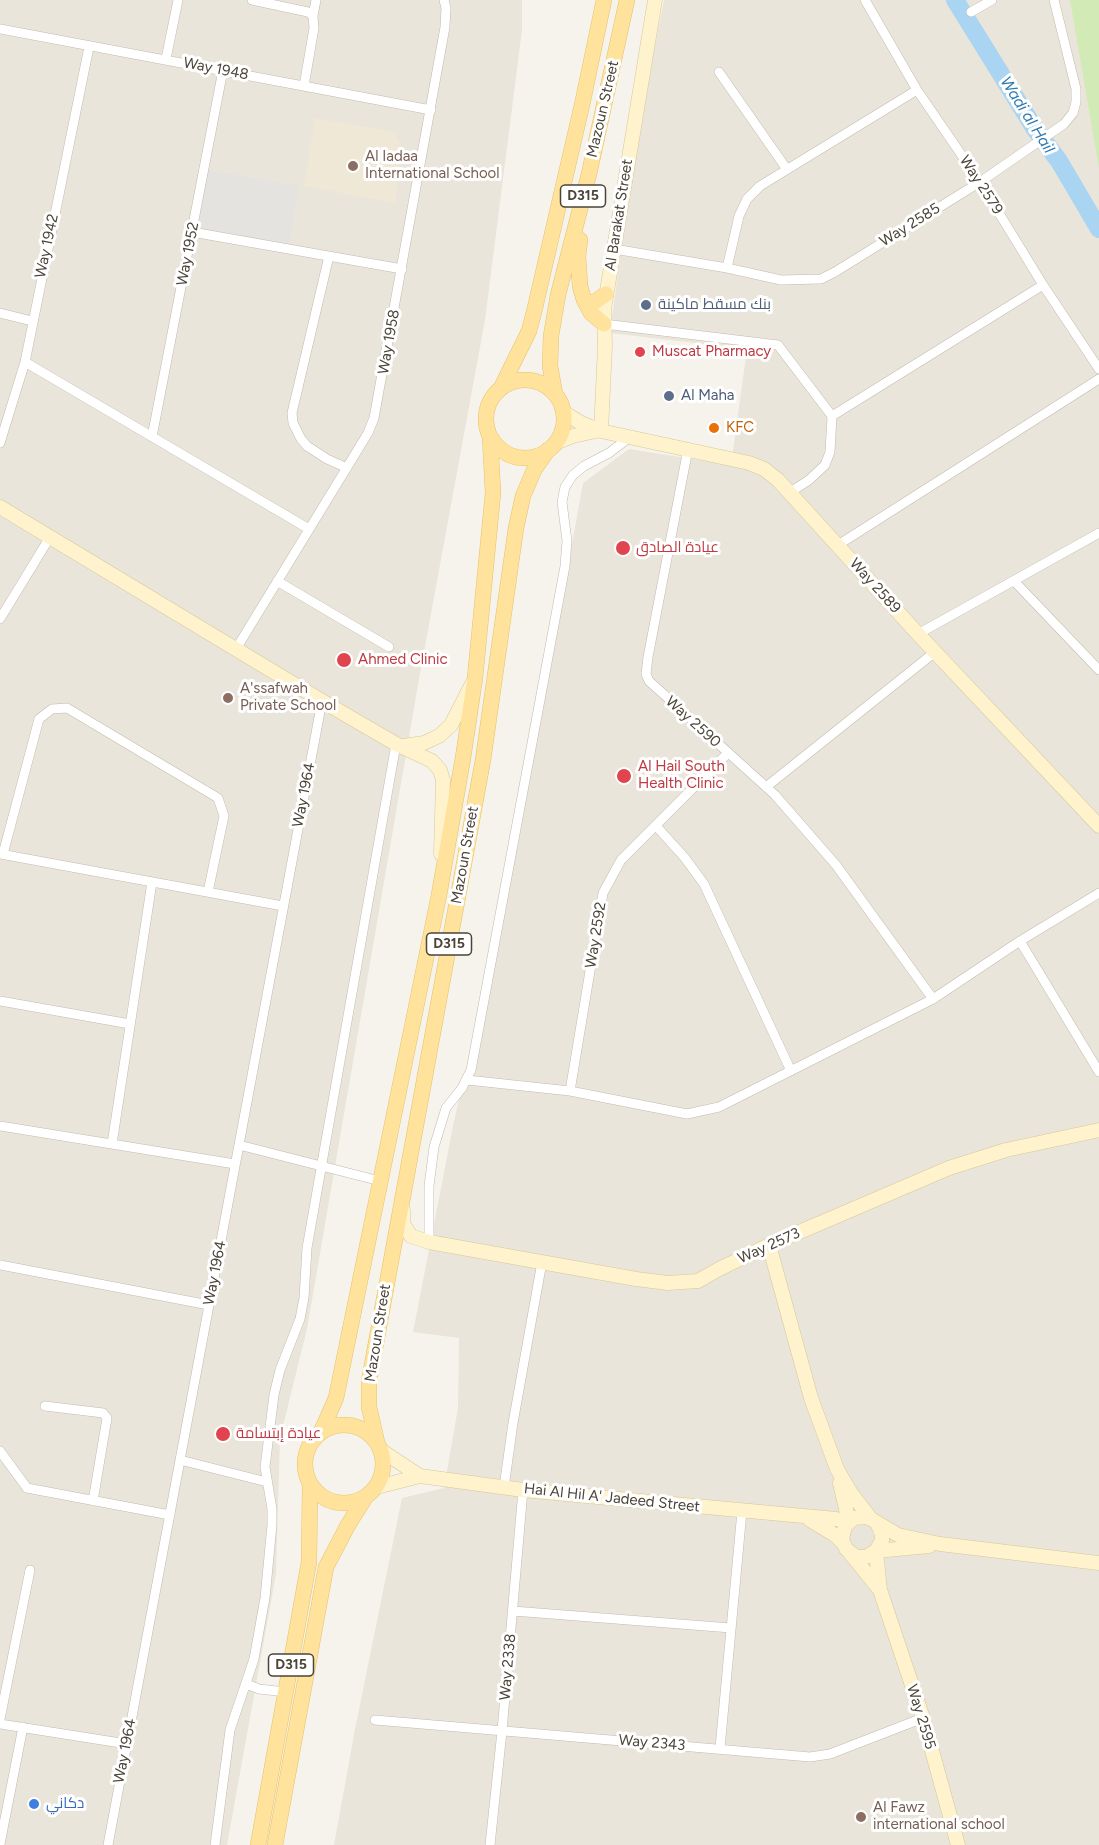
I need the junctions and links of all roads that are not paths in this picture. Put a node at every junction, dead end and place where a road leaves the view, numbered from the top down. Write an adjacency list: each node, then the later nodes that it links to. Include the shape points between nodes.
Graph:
1 (178, 0): 15 (street)
2 (252, 0): 12 (street)
3 (316, 0): 12 (street)
4 (444, 0): 20 (street, Way 1958, via 446,18)
5 (604, 0): 38 (main road, Mazoun Street / D315, via 529,331)
6 (627, 0): 22 (main road, Mazoun Street / D315)
7 (655, 0): 25 (street, Al Barakat Street)
8 (865, 0): 19 (street, Way 2579)
9 (992, 0): 11 (street)
10 (1054, 0): 23 (street, Way 2585, via 1076,89 1073,113 1064,124)
11 (971, 12)
12 (313, 16): 18 (street)
13 (0, 29): 14 (street, Way 1948)
14 (89, 47): 15 (street, Way 1948); 33 (street, Way 1942)
15 (166, 59): 16 (street, Way 1948)
16 (223, 70): 18 (street, Way 1948); 24 (street, Way 1952)
17 (719, 72): 21 (street)
18 (304, 86): 20 (street, Way 1948)
19 (917, 90): 21 (street); 23 (street, Way 2579)
20 (431, 110): 28 (street, Way 1958)
21 (786, 168): 27 (street, via 747,199)
22 (589, 174): 31 (main road, via 578,256); 39 (main road, Mazoun Street / D315, via 551,336 550,366)
23 (980, 182): 27 (street, Way 2585, via 821,279 781,280); 29 (street, Way 2579)
24 (192, 232): 26 (street); 43 (street, Way 1952)
25 (614, 249): 27 (street, Way 2585); 30 (street, Al Barakat Street)
26 (329, 256): 28 (street); 49 (street, via 292,413 293,423 307,446)
27 (727, 268)
28 (402, 269): 49 (street, Way 1958, via 374,418)
29 (1043, 285): 36 (street, Way 2579); 41 (street)
30 (606, 294): 31 (main road, via 592,303); 34 (street, Al Barakat Street)
31 (584, 300): 34 (main road)
32 (0, 313): 33 (street)
33 (32, 321): 35 (street, Way 1942)
34 (604, 324): 41 (street, via 778,345); 42 (street, Al Barakat Street)
35 (25, 362): 43 (street); 46 (street, Way 1942)
36 (1099, 369)
37 (1099, 379): 55 (street)
38 (502, 386): 39 (main road, via 524,379 536,381); 44 (main road, D315, via 488,404 486,426)
39 (555, 394): 40 (main road, D315)
40 (563, 412): 42 (street, Way 2589); 47 (main road, D315, via 561,434)
41 (832, 416): 50 (street, via 830,452 825,465)
42 (601, 431): 45 (street, Way 2589); 47 (street, Way 2589, via 582,433)
43 (152, 437): 52 (street)
44 (490, 437): 47 (main road, via 498,448 523,458); 64 (main road, Mazoun Street / D315, via 493,493)
45 (630, 437): 48 (street, Way 2589); 83 (street, via 584,466 565,488 565,566)
46 (0, 443)
47 (552, 447): 92 (main road, Mazoun Street / D315, via 534,470 516,528 483,760)
48 (688, 450): 50 (street, Way 2589, via 764,469); 67 (street, Way 2590, via 646,674 654,687)
49 (346, 468): 52 (street, Way 1958)
50 (789, 493): 55 (street, Way 2589)
51 (0, 507): 54 (street)
52 (309, 529): 56 (street, Way 1958)
53 (1099, 533): 57 (street)
54 (50, 537): 58 (street); 61 (street)
55 (838, 545): 59 (street, Way 2589)
56 (277, 581): 60 (street); 61 (street, Way 1958)
57 (1014, 581): 59 (street); 63 (street)
58 (0, 619)
59 (918, 634): 62 (street, Way 2589)
60 (389, 647)
61 (236, 649): 65 (street)
62 (935, 652): 68 (street); 69 (street, Way 2589)
63 (1099, 670)
64 (475, 678): 66 (street, via 451,725 433,740); 75 (main road, Mazoun Street / D315)
65 (322, 701): 66 (street); 76 (street, Way 1964)
66 (398, 745): 75 (street, via 432,761 443,780); 90 (street)
67 (728, 753): 68 (street, Way 2590); 70 (street, Way 2592)
68 (766, 787): 78 (street, Way 2590, via 836,865)
69 (1099, 826)
70 (657, 827): 81 (street, via 704,884); 84 (street, Way 2592, via 621,860 603,893)
71 (1, 854): 72 (street); 73 (street, via 39,720 52,709 67,708 218,798 224,816)
72 (152, 882): 73 (street); 80 (street)
73 (208, 892): 76 (street)
74 (1099, 893): 77 (street)
75 (439, 895): 91 (main road, Mazoun Street / D315)
76 (284, 906): 88 (street, Way 1964)
77 (1020, 941): 78 (street); 82 (street)
78 (933, 999): 81 (street)
79 (0, 1001): 80 (street)
80 (130, 1024): 87 (street)
81 (791, 1071): 84 (street, via 719,1107 687,1114)
82 (1099, 1072)
83 (467, 1080): 84 (street); 93 (street, via 446,1108 434,1147)
84 (570, 1091)
85 (0, 1126): 87 (street)
86 (1099, 1130): 94 (street, Way 2573, via 1006,1150 949,1168)
87 (112, 1144): 89 (street)
88 (239, 1145): 89 (street, Way 1964); 90 (street)
89 (235, 1164): 98 (street, Way 1964)
90 (322, 1166): 91 (street); 106 (street, via 300,1319 274,1395 266,1453)
91 (381, 1181): 100 (main road, Mazoun Street / D315, via 336,1398)
92 (404, 1188): 93 (street, via 403,1224 411,1236); 97 (main road, Mazoun Street / D315)
93 (429, 1242): 95 (street, Way 2573); 97 (street, via 397,1251)
94 (769, 1245): 95 (street, Way 2573, via 698,1281 668,1284); 104 (street, via 811,1398)
95 (542, 1262): 108 (street)
96 (0, 1265): 98 (street)
97 (388, 1273): 101 (main road, Mazoun Street / D315, via 369,1382 369,1407)
98 (209, 1305): 103 (street, Way 1964)
99 (45, 1406): 112 (street, via 103,1413 106,1418)
100 (321, 1432): 101 (main road, via 345,1424 357,1427 369,1433); 107 (main road, D315, via 307,1450 304,1462)
101 (379, 1447): 105 (street, Hai Al Hil A' Jadeed Street); 110 (main road, D315, via 384,1463 382,1476)
102 (0, 1451): 112 (street, via 27,1488)
103 (180, 1460): 106 (street); 114 (street, Way 1964)
104 (837, 1469): 111 (street); 117 (street)
105 (420, 1476): 108 (street, Hai Al Hil A' Jadeed Street); 110 (street, Hai Al Hil A' Jadeed Street)
106 (267, 1482): 129 (street, via 271,1535 260,1631)
107 (310, 1485): 110 (main road, via 329,1501 341,1504 354,1503); 130 (main road, D315, via 309,1562)
108 (504, 1487): 109 (street, Hai Al Hil A' Jadeed Street)
109 (523, 1490): 113 (street, Hai Al Hil A' Jadeed Street); 127 (street, Way 2338)
110 (371, 1492): 143 (main road, D315, via 326,1567)
111 (844, 1499): 116 (street, via 837,1512); 118 (street)
112 (93, 1501): 114 (street)
113 (742, 1511): 115 (street, Hai Al Hil A' Jadeed Street); 128 (street)
114 (170, 1515): 137 (street, Way 1964)
115 (803, 1517): 116 (street, Hai Al Hil A' Jadeed Street); 120 (street, Hai Al Hil A' Jadeed Street, via 820,1525)
116 (823, 1518): 118 (street, Hai Al Hil A' Jadeed Street)
117 (874, 1521): 118 (street, via 860,1517); 119 (street, via 898,1535); 122 (street, via 882,1534)
118 (849, 1522): 120 (street, via 843,1530)
119 (940, 1544): 121 (street); 123 (street)
120 (846, 1548): 122 (street, via 855,1556 866,1557); 126 (street, Way 2595)
121 (899, 1550): 122 (street); 124 (street, via 886,1557)
122 (876, 1551): 124 (street, Way 2595)
123 (1099, 1563)
124 (878, 1569): 126 (street, Way 2595)
125 (30, 1570): 131 (street)
126 (880, 1590): 132 (street, Way 2595)
127 (513, 1611): 128 (street); 136 (street, Way 2338)
128 (730, 1628): 138 (street)
129 (246, 1684): 130 (street); 141 (street, via 230,1730)
130 (286, 1692): 142 (main road, D315)
131 (0, 1719)
132 (923, 1719): 138 (street, Way 2343, via 830,1754 810,1756); 145 (street, Way 2595)
133 (375, 1720): 136 (street, Way 2343)
134 (0, 1724): 135 (street)
135 (23, 1727): 137 (street); 139 (street)
136 (502, 1731): 138 (street, Way 2343); 144 (street, Way 2338)
137 (127, 1744): 140 (street, Way 1964)
138 (720, 1748)
139 (0, 1844)
140 (108, 1845)
141 (215, 1845)
142 (258, 1845)
143 (275, 1845)
144 (490, 1845)
145 (958, 1845)

